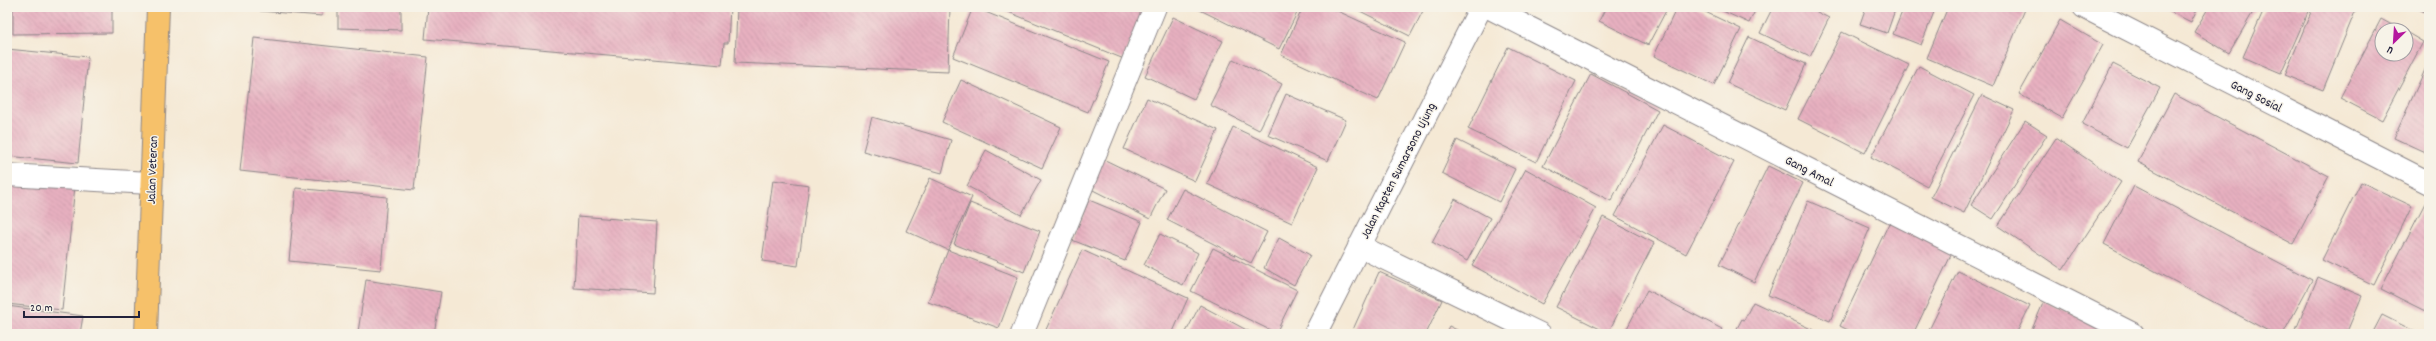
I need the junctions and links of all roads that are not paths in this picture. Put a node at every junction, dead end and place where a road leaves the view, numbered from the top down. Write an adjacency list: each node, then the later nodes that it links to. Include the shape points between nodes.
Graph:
1 (158, 7): 7 (main road, Jalan Veteran)
2 (1155, 7): 11 (street)
3 (1481, 7): 9 (street, Jalan Kapten Sumarsono Ujung)
4 (1488, 7): 14 (street, Gang Amal)
5 (2084, 7): 8 (street, Gang Sosial)
6 (7, 175): 7 (street)
7 (150, 183): 10 (main road, Jalan Veteran)
8 (2429, 183)
9 (1359, 246): 12 (street, Jalan Kapten Sumarsono Ujung); 13 (street)
10 (146, 334)
11 (1022, 334)
12 (1314, 334)
13 (1540, 334)
14 (2133, 334)

